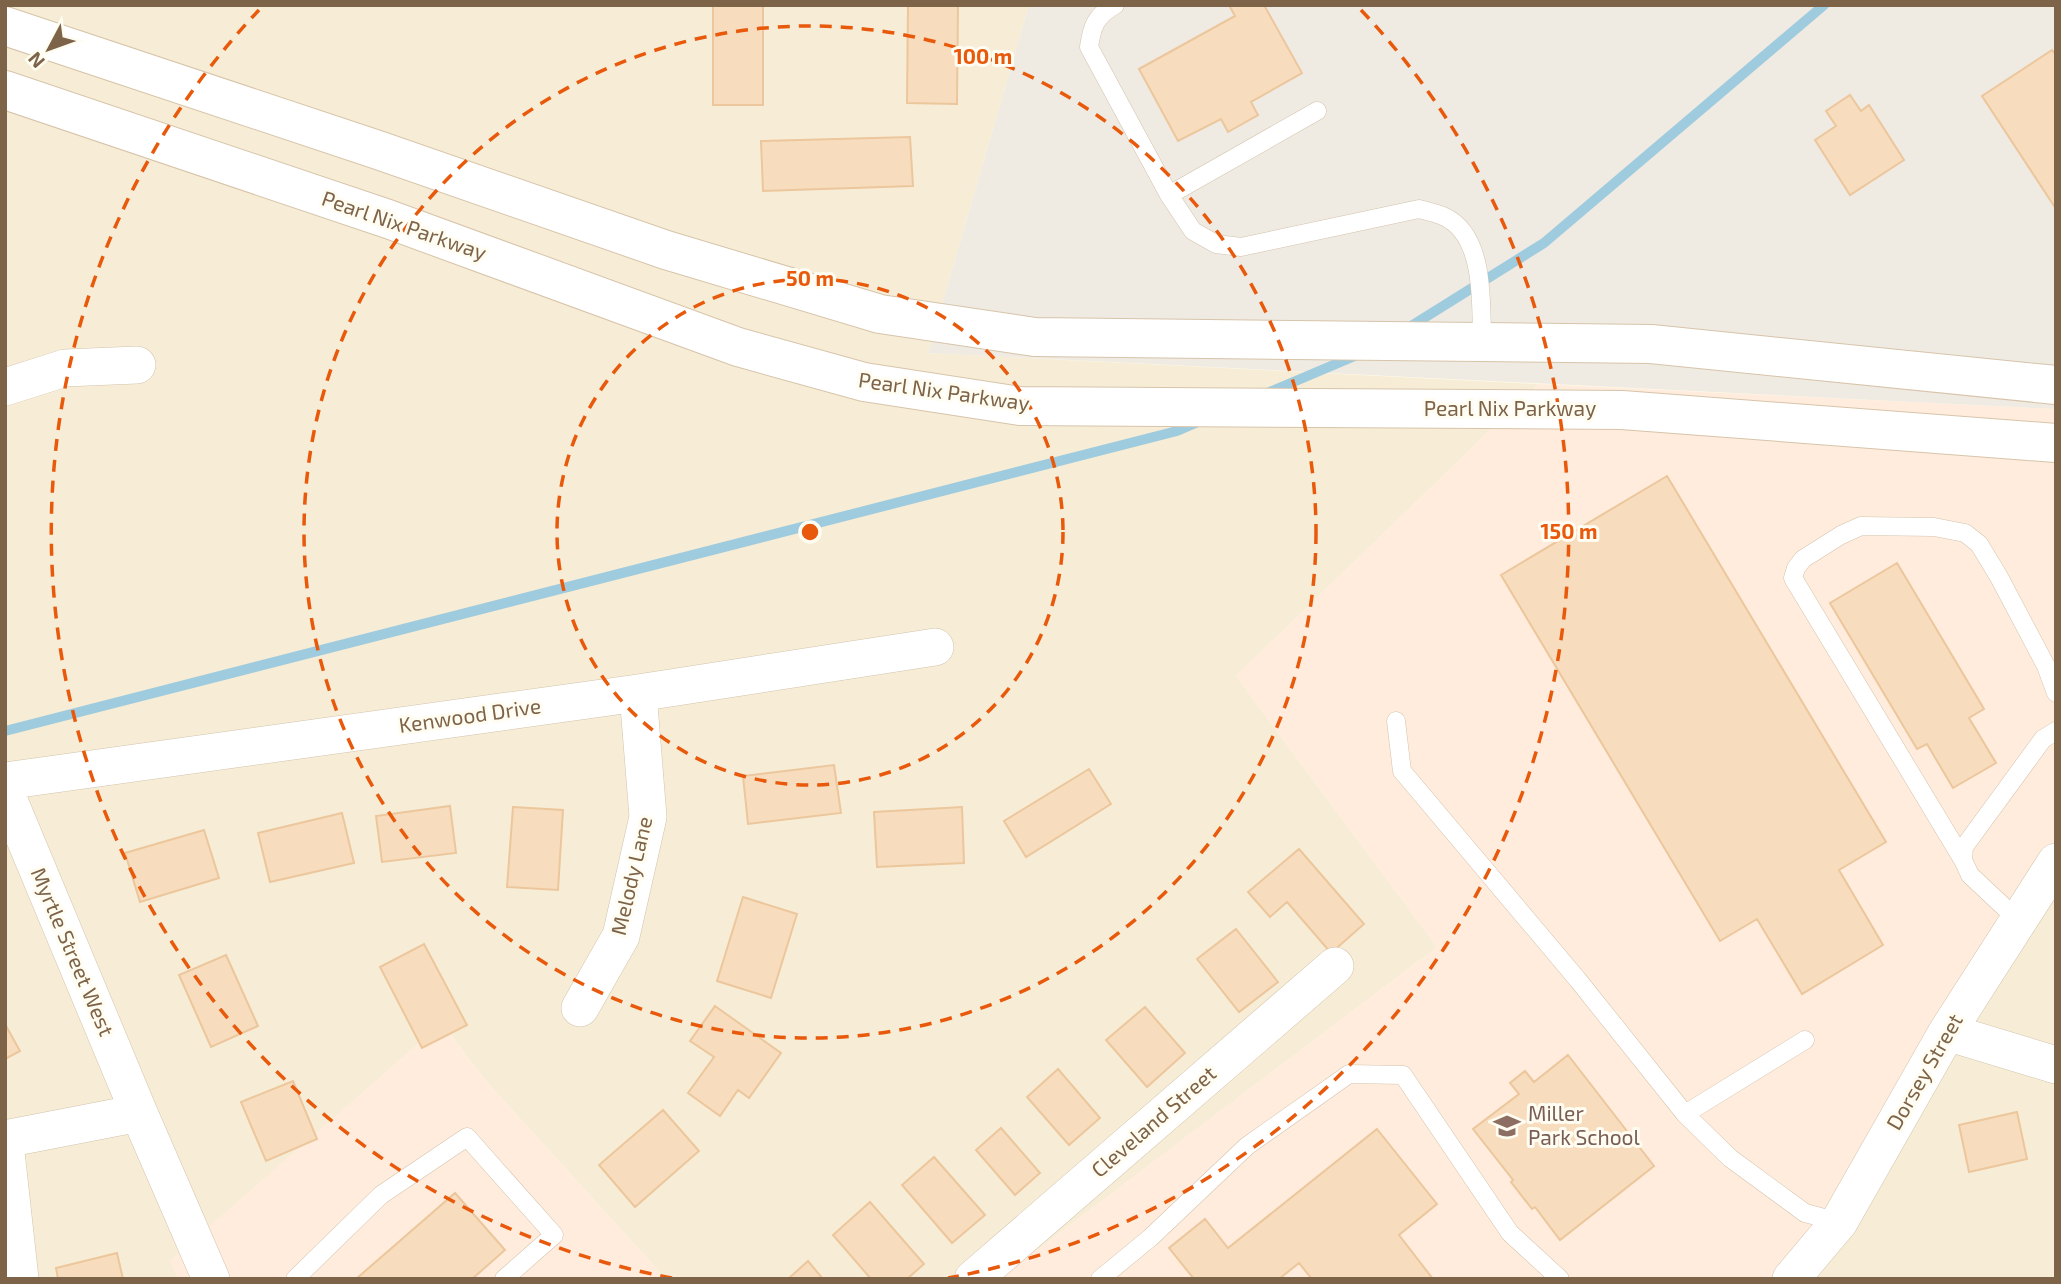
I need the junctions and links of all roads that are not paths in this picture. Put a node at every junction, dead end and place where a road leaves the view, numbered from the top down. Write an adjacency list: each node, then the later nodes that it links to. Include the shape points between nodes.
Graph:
1 (1115, 5): 5 (lane, via 1092,27 1089,47)
2 (5, 26): 6 (main road, via 666,250 880,314 1035,337)
3 (5, 90): 10 (main road, Pearl Nix Parkway, via 388,219 738,347 864,382 1020,406 1622,410)
4 (1317, 111): 5 (lane)
5 (1169, 195): 6 (lane, via 1193,230 1216,244 1241,247 1419,209 1446,217 1462,230 1477,259)
6 (1482, 341): 8 (main road, via 1651,344)
7 (137, 365): 9 (street, via 65,368)
8 (2056, 385)
9 (5, 387)
10 (2056, 443)
11 (935, 647): 12 (street, Kenwood Drive)
12 (638, 693): 16 (street, Kenwood Drive); 22 (street, Melody Lane, via 648,817 621,936)
13 (2056, 693): 18 (lane, via 1999,577 1979,544 1965,533 1934,527 1861,526 1803,559 1796,568 1793,578)
14 (1396, 721): 27 (lane, via 1402,771)
15 (2056, 731): 18 (lane, via 2043,739 1964,847)
16 (5, 781)
17 (5, 791): 26 (street, Myrtle Street West)
18 (1963, 860): 20 (lane, via 1970,875)
19 (2056, 862): 20 (street, Dorsey Street)
20 (2019, 921): 23 (street, Dorsey Street)
21 (1335, 966): 34 (street, Cleveland Street)
22 (580, 1007)
23 (1947, 1032): 25 (street); 29 (street, Dorsey Street)
24 (1805, 1040): 27 (lane)
25 (2056, 1065)
26 (139, 1113): 28 (street); 32 (street, Myrtle Street West)
27 (1685, 1114): 29 (lane, via 1730,1158 1805,1213)
28 (5, 1141): 31 (street)
29 (1839, 1222): 37 (street, Dorsey Street); 38 (street)
30 (302, 1276): 33 (lane, via 381,1195 467,1137 554,1235)
31 (20, 1279)
32 (211, 1279)
33 (503, 1279)
34 (973, 1279)
35 (1100, 1279): 36 (lane, via 1247,1146 1349,1074 1403,1075 1510,1233)
36 (1560, 1279)
37 (1791, 1279)
38 (1805, 1279)

